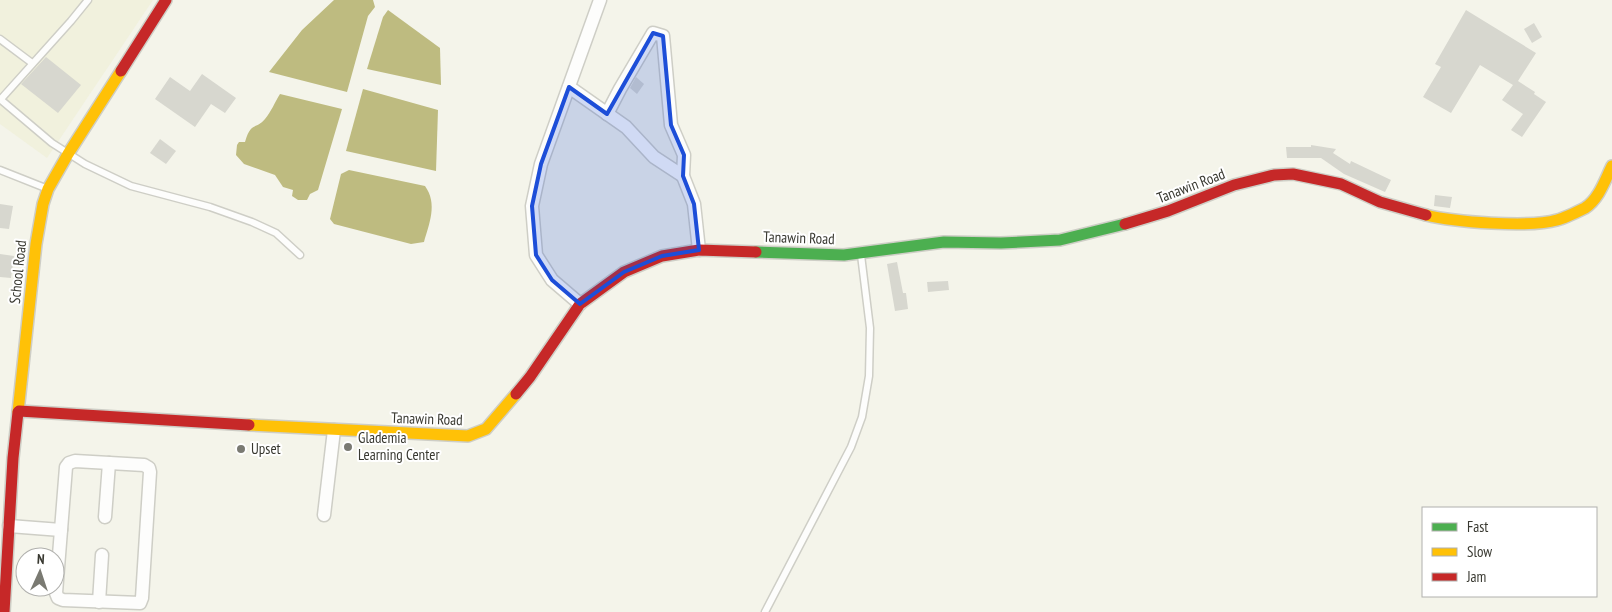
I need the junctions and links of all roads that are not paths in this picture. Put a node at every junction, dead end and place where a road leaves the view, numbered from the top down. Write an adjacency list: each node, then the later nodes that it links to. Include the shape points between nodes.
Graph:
1 (88, 0): 5 (lane)
2 (166, 0): 9 (street, School Road)
3 (600, 0): 6 (street)
4 (0, 39): 5 (lane)
5 (32, 64): 7 (lane)
6 (569, 87): 8 (street); 17 (street, via 541,164 532,206 533,226 536,255 542,267)
7 (1, 99): 9 (lane)
8 (607, 114): 12 (street, via 626,127 654,157); 12 (street, via 653,33 663,36 671,125 684,155)
9 (68, 154): 13 (street, School Road); 16 (lane, via 131,186 252,222 276,233)
10 (1612, 166): 15 (street, Tanawin Road, via 1597,196 1586,207 1557,220 1543,222 1480,222 1434,217 1380,202 1341,184 1293,174 1234,185 1168,211 1060,240 944,242)
11 (0, 170): 13 (lane)
12 (683, 176): 14 (street, via 694,204)
13 (48, 189): 18 (street, School Road, via 36,244)
14 (699, 250): 15 (street, Tanawin Road); 17 (street, Tanawin Road, via 662,256 624,272)
15 (861, 254): 28 (lane, via 870,328 869,376 862,417)
16 (300, 255)
17 (580, 304): 19 (street, Tanawin Road, via 530,377 486,429 468,436)
18 (19, 411): 19 (street, Tanawin Road); 23 (street, School Road, via 10,458)
19 (334, 430): 21 (street)
20 (109, 463): 22 (street); 24 (street, via 75,461 66,467); 26 (street, via 144,465 150,472 142,598 140,603 134,604)
21 (324, 515)
22 (105, 517)
23 (9, 526): 24 (street); 27 (street, School Road)
24 (61, 530): 26 (street, via 58,598)
25 (102, 555): 26 (street)
26 (99, 602)
27 (4, 612)
28 (766, 612)

